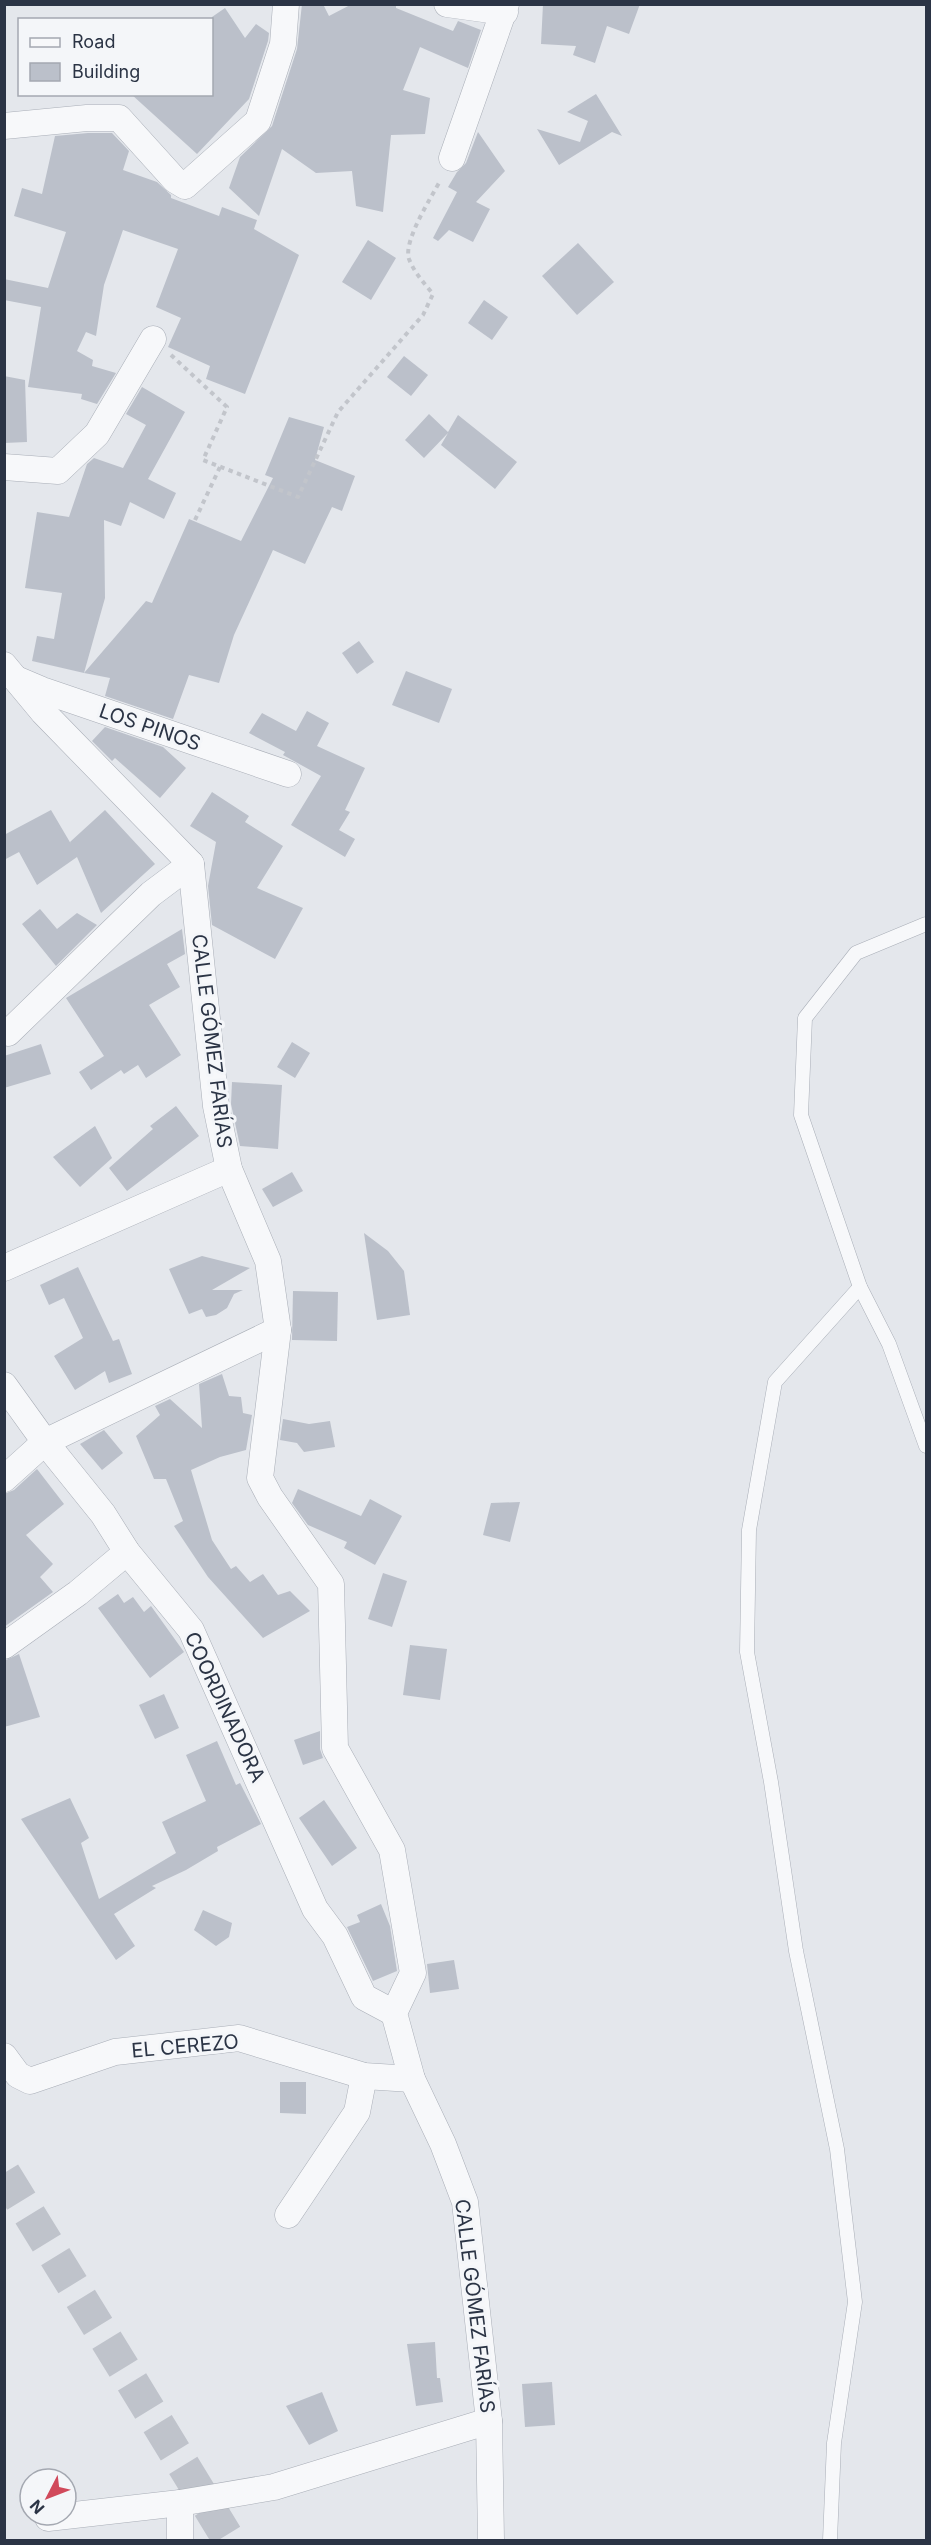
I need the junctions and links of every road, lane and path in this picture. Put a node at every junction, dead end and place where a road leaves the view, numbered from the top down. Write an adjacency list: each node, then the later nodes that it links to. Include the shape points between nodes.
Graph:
1 (286, 4): 4 (street, via 283,44 258,121 185,186 119,118)
2 (447, 4): 3 (street)
3 (505, 8): 5 (street)
4 (4, 126)
5 (452, 158): 7 (path, via 412,235 408,256 433,294 423,315 338,412 298,497)
6 (153, 339): 7 (path, via 227,407 203,459); 8 (street, via 97,434 58,471)
7 (220, 466): 9 (path)
8 (4, 467)
9 (195, 520)
10 (9, 671): 11 (street, LOS PINOS, via 53,694); 12 (street, via 43,712)
11 (288, 774)
12 (191, 864): 14 (street, via 151,894); 15 (street, CALLE GÓMEZ FARÍAS, via 216,1106)
13 (927, 924): 17 (lane, via 856,953 805,1018 801,1115)
14 (8, 1034)
15 (229, 1169): 16 (street); 18 (street, CALLE GÓMEZ FARÍAS, via 268,1261)
16 (4, 1268)
17 (860, 1287): 21 (lane, via 889,1344); 35 (lane, via 775,1382 748,1530 747,1652 796,1951 837,2149 855,2302 834,2443)
18 (278, 1330): 20 (street); 25 (street, CALLE GÓMEZ FARÍAS, via 260,1478 331,1584 335,1748 392,1850 413,1973)
19 (4, 1385): 20 (street, COORDINADORA)
20 (45, 1442): 22 (street); 23 (street, COORDINADORA, via 103,1514)
21 (927, 1446)
22 (4, 1479)
23 (127, 1552): 24 (street); 25 (street, COORDINADORA, via 191,1630 315,1909 335,1936 364,1997)
24 (4, 1646)
25 (394, 2013): 28 (street, CALLE GÓMEZ FARÍAS)
26 (4, 2055): 27 (street, EL CEREZO, via 18,2075 30,2081 115,2052 239,2038)
27 (364, 2076): 28 (street, EL CEREZO); 29 (street, via 357,2112)
28 (412, 2079): 30 (street, CALLE GÓMEZ FARÍAS, via 465,2202)
29 (288, 2216)
30 (489, 2421): 31 (street, via 274,2487); 34 (street, CALLE GÓMEZ FARÍAS)
31 (180, 2503): 32 (street); 33 (street)
32 (78, 2515)
33 (180, 2541)
34 (491, 2541)
35 (830, 2541)

